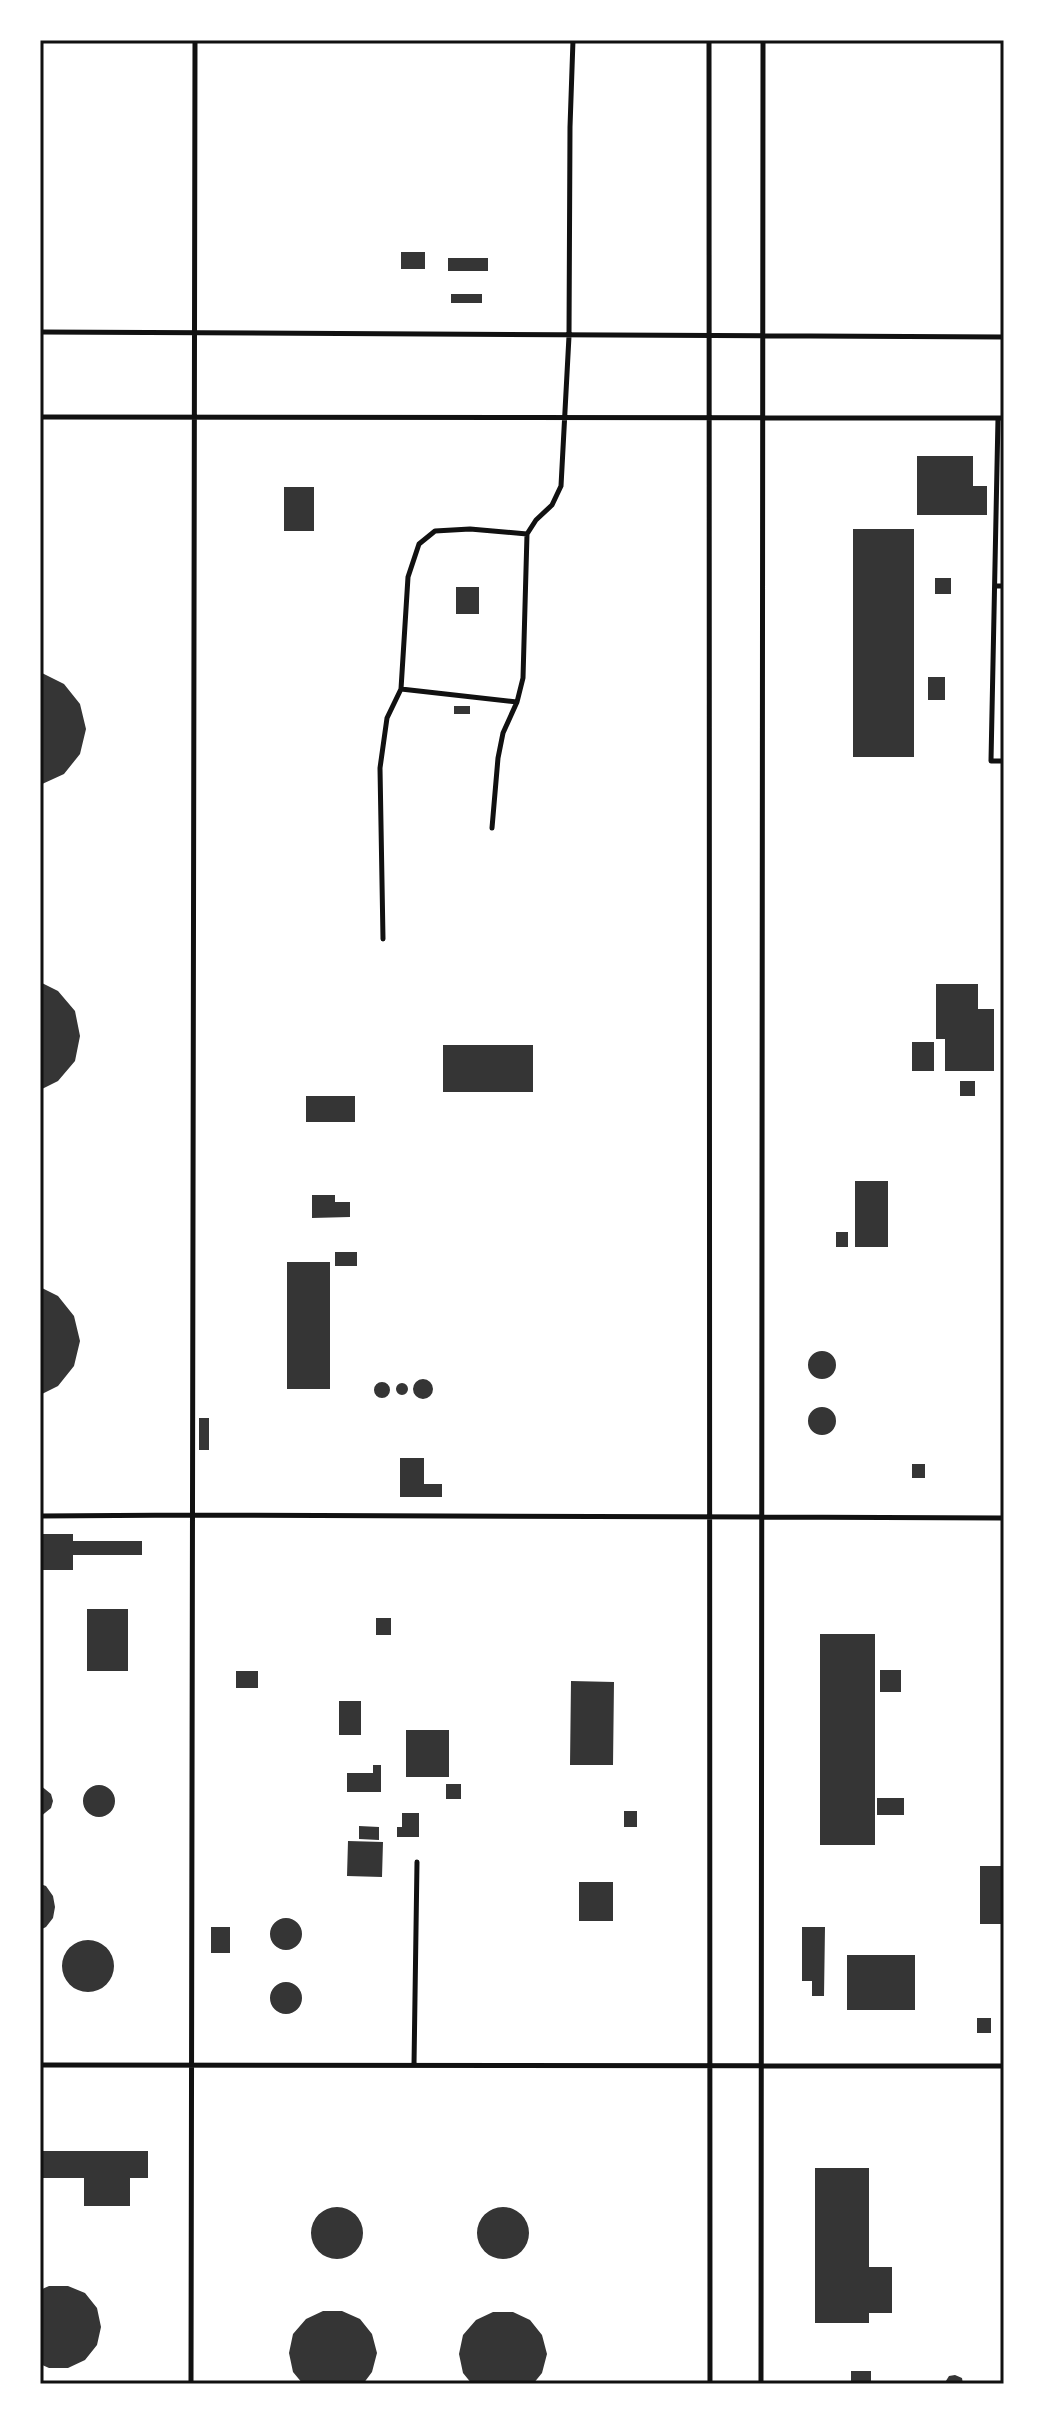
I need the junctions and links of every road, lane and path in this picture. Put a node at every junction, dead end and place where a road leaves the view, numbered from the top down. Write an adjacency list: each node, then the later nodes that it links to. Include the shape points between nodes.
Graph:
1 (195, 40): 5 (lane)
2 (573, 40): 7 (lane)
3 (709, 40): 9 (lane)
4 (763, 40): 8 (lane)
5 (194, 331): 6 (lane); 7 (lane); 15 (lane)
6 (40, 332)
7 (569, 336): 9 (lane); 11 (lane)
8 (762, 336): 9 (lane); 10 (lane); 13 (lane)
9 (709, 337): 12 (lane)
10 (1004, 337)
11 (565, 416): 12 (lane); 15 (lane); 17 (lane, via 561,486)
12 (709, 416): 13 (lane); 28 (lane)
13 (762, 416): 16 (lane); 27 (lane)
14 (40, 417): 15 (lane)
15 (194, 418): 25 (lane)
16 (1001, 418): 18 (lane)
17 (527, 534): 20 (lane, via 435,531 419,544 408,577); 21 (lane, via 523,678)
18 (995, 586): 19 (lane); 22 (lane, via 991,761)
19 (1004, 586)
20 (401, 689): 21 (lane); 24 (lane, via 387,718 380,768)
21 (517, 702): 23 (lane, via 498,758)
22 (1004, 761)
23 (492, 828)
24 (383, 939)
25 (193, 1515): 26 (lane); 28 (lane); 32 (lane)
26 (40, 1516)
27 (762, 1517): 28 (lane); 29 (lane); 36 (lane)
28 (710, 1518): 34 (lane)
29 (1004, 1518)
30 (417, 1862): 33 (lane)
31 (40, 2065): 32 (lane)
32 (192, 2065): 33 (lane); 37 (lane)
33 (414, 2065): 34 (lane)
34 (710, 2066): 36 (lane); 38 (lane)
35 (1004, 2066): 36 (lane)
36 (761, 2067): 39 (lane)
37 (191, 2384)
38 (710, 2384)
39 (761, 2384)

